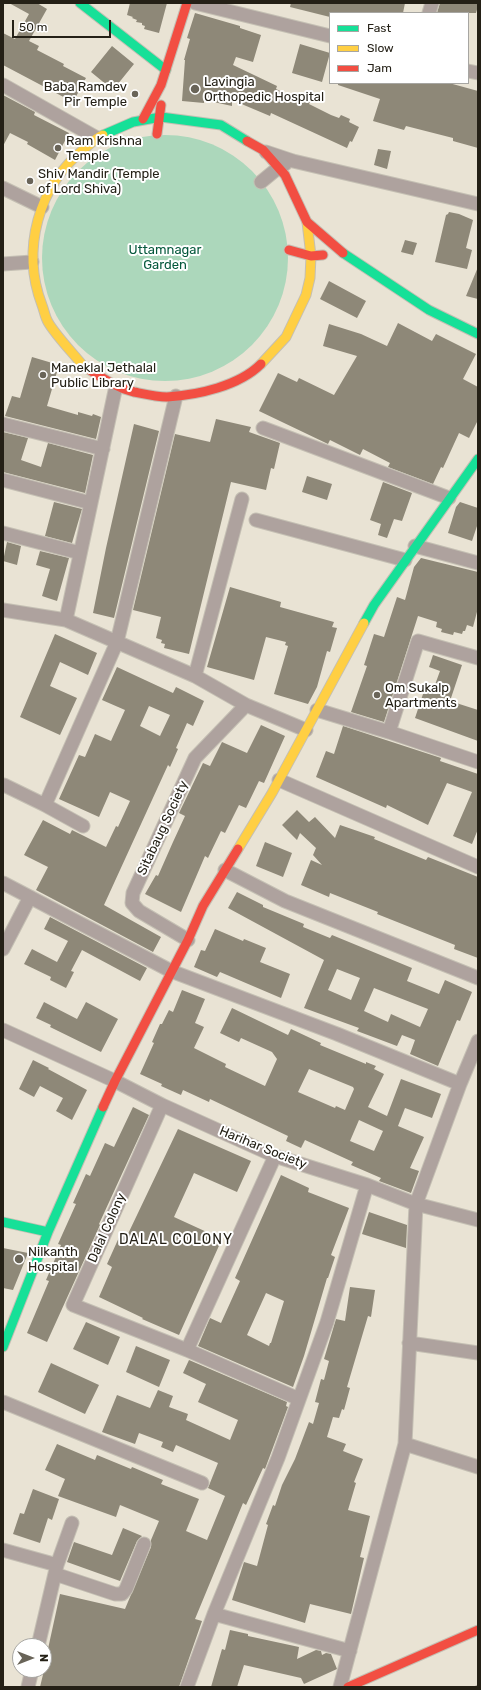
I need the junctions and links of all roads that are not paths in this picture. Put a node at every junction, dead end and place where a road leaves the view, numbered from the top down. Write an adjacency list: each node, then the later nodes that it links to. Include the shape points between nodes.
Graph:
1 (80, 3): 5 (street)
2 (187, 3): 5 (street)
3 (195, 3): 4 (street)
4 (329, 36)
5 (166, 70): 7 (street)
6 (3, 85): 11 (street)
7 (161, 85): 8 (street); 9 (street)
8 (160, 117): 9 (street); 10 (street); 12 (street, via 221,125)
9 (143, 119): 11 (street)
10 (157, 134)
11 (96, 138): 18 (street, via 70,160 46,195)
12 (263, 150): 13 (street); 14 (street)
13 (293, 161): 14 (street); 17 (street)
14 (278, 168): 15 (street); 19 (street, via 285,175)
15 (261, 182)
16 (3, 188): 18 (street)
17 (478, 204)
18 (42, 207): 23 (street, via 34,234)
19 (307, 222): 21 (street); 22 (street)
20 (289, 250): 22 (street)
21 (341, 252): 22 (street); 25 (street, via 429,310)
22 (312, 256): 27 (street, via 306,295 286,337 276,349 254,371 215,390)
23 (32, 262): 24 (street); 26 (street, via 36,290 48,322 84,367)
24 (3, 264)
25 (478, 334)
26 (116, 386): 27 (street, via 141,394 166,398); 30 (street)
27 (176, 396): 44 (street)
28 (3, 424): 30 (street)
29 (262, 428): 33 (street)
30 (103, 449): 35 (street)
31 (478, 459): 33 (street)
32 (3, 480): 35 (street)
33 (449, 498): 38 (street)
34 (242, 499): 46 (street)
35 (91, 504): 39 (street)
36 (256, 520): 40 (street)
37 (3, 533): 39 (street)
38 (415, 546): 40 (street); 41 (street)
39 (80, 553): 43 (street)
40 (405, 560): 48 (street, via 374,605)
41 (478, 563)
42 (3, 610): 43 (street)
43 (66, 620): 44 (street)
44 (117, 642): 46 (street); 54 (street)
45 (478, 658): 50 (street, via 418,641)
46 (195, 676): 47 (street)
47 (246, 705): 49 (street); 60 (street, Sitabaug Society, via 196,758 133,893 132,903 139,911)
48 (317, 710): 49 (street); 50 (street)
49 (306, 730): 52 (street)
50 (389, 732): 51 (street)
51 (478, 762)
52 (279, 780): 56 (street); 57 (street)
53 (4, 784): 54 (street)
54 (45, 805): 55 (street)
55 (83, 826)
56 (478, 867)
57 (225, 870): 60 (street, via 203,906); 63 (street, via 285,901)
58 (3, 883): 59 (street)
59 (30, 897): 61 (street); 62 (street)
60 (188, 940): 62 (street)
61 (3, 949)
62 (171, 971): 67 (street); 68 (street)
63 (478, 978)
64 (3, 1030): 68 (street, Harihar Society)
65 (478, 1036): 67 (street)
66 (478, 1041): 67 (street)
67 (462, 1080): 72 (street)
68 (115, 1081): 69 (street, Harihar Society); 75 (street)
69 (162, 1106): 70 (street, Harihar Society); 78 (street, Dalal Colony, via 73,1306)
70 (275, 1156): 71 (street, Harihar Society); 78 (street)
71 (367, 1185): 72 (street, Harihar Society); 80 (street, via 327,1322)
72 (416, 1204): 73 (street, Harihar Society); 76 (street)
73 (478, 1220)
74 (3, 1222): 75 (street)
75 (48, 1232): 77 (street)
76 (409, 1343): 79 (street); 82 (street)
77 (3, 1347)
78 (187, 1350): 80 (street)
79 (478, 1353)
80 (299, 1400): 89 (street)
81 (3, 1402): 84 (street)
82 (404, 1444): 83 (street); 92 (street)
83 (478, 1467)
84 (202, 1483)
85 (72, 1523): 88 (street)
86 (144, 1544): 88 (street, via 122,1594 115,1594)
87 (3, 1550): 88 (street)
88 (56, 1570): 91 (street)
89 (214, 1614): 92 (street); 93 (street)
90 (478, 1630): 95 (street)
91 (40, 1638)
92 (350, 1651): 94 (street)
93 (187, 1687)
94 (340, 1687)
95 (348, 1687)

